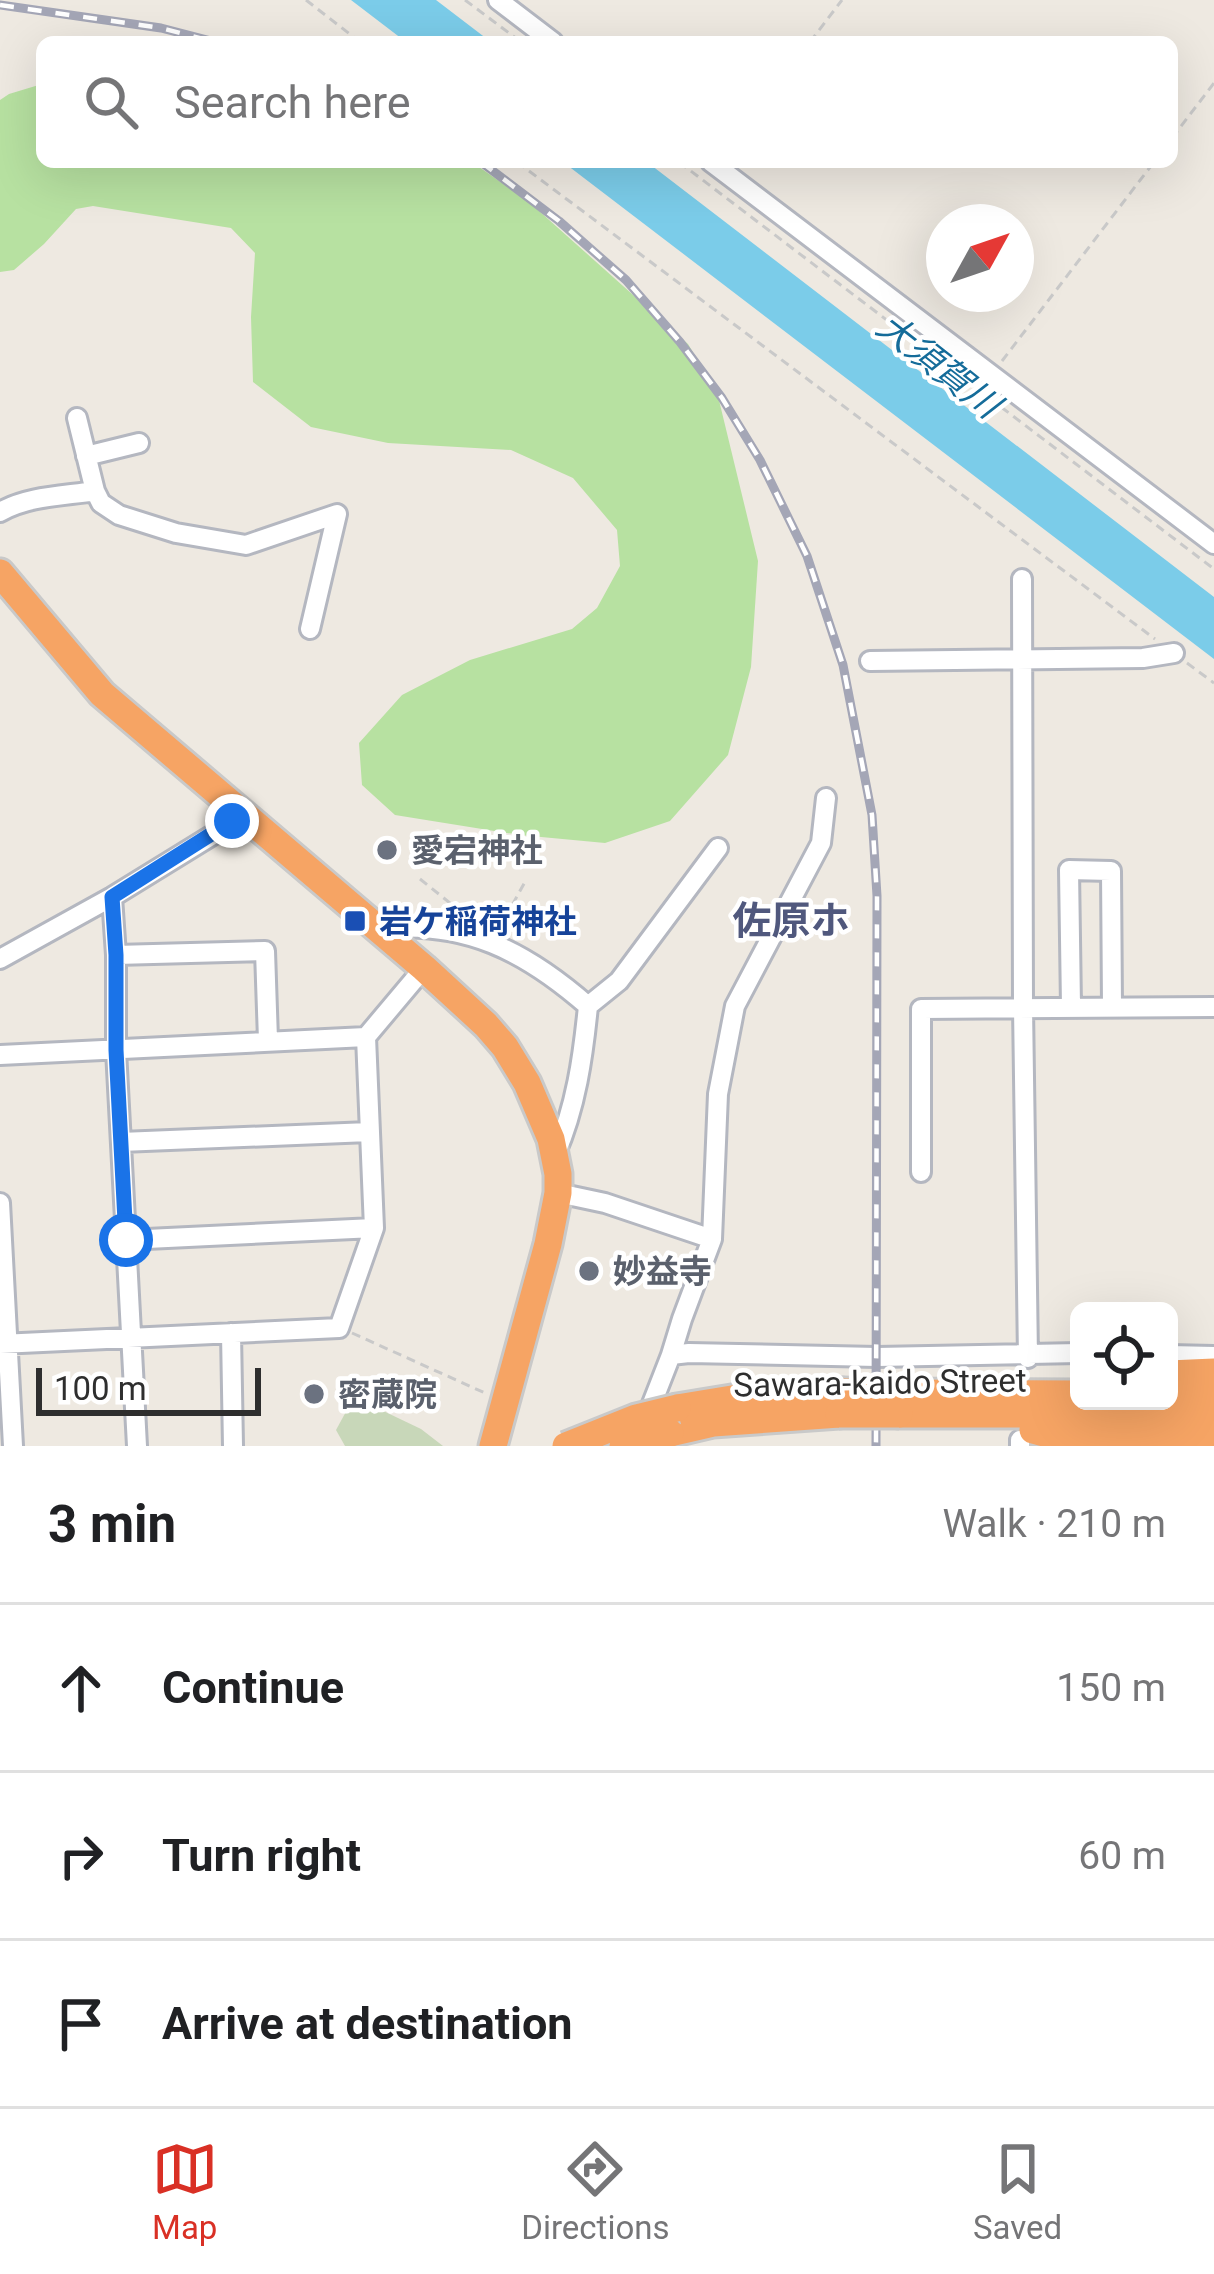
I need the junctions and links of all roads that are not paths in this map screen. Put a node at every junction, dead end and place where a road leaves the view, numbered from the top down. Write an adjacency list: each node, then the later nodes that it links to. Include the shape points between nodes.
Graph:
1 (498, 0): 2 (street)
2 (545, 36)
3 (719, 168): 9 (street)
4 (77, 418): 6 (street)
5 (139, 443): 6 (street)
6 (86, 456): 7 (street)
7 (95, 491): 8 (street); 12 (street, via 119,514 246,545 337,514)
8 (0, 512)
9 (1214, 544)
10 (0, 573): 17 (highway, via 102,694)
11 (1022, 579): 14 (street)
12 (310, 629)
13 (1174, 652): 14 (street)
14 (1022, 659): 15 (street); 27 (street)
15 (869, 661)
16 (826, 798): 40 (street, via 820,843 735,1006 718,1094)
17 (241, 813): 19 (street); 20 (highway)
18 (718, 848): 24 (street, via 619,982)
19 (112, 897): 21 (street); 22 (street)
20 (379, 929): 23 (highway); 24 (street, via 487,940)
21 (116, 955): 30 (street, via 265,951); 31 (street)
22 (0, 959)
23 (424, 968): 29 (street); 35 (highway, via 505,1047 536,1099)
24 (588, 1006): 35 (street, via 583,1057)
25 (1071, 1006): 26 (street); 26 (street, via 1069,870 1111,871); 27 (street)
26 (1112, 1006): 28 (street)
27 (1023, 1007): 36 (street, via 921,1009); 48 (street)
28 (1214, 1007)
29 (366, 1037): 30 (street); 33 (street)
30 (268, 1040): 31 (street)
31 (116, 1050): 32 (street); 34 (street)
32 (0, 1055)
33 (369, 1132): 34 (street); 39 (street)
34 (121, 1142): 41 (street)
35 (555, 1154): 37 (highway)
36 (922, 1172)
37 (558, 1193): 40 (street); 64 (highway)
38 (0, 1203): 42 (street)
39 (374, 1228): 41 (street); 43 (street, via 339,1328)
40 (712, 1239): 47 (street)
41 (126, 1240): 44 (street)
42 (1, 1246): 45 (street)
43 (231, 1333): 44 (street); 63 (street)
44 (129, 1337): 45 (street); 62 (street)
45 (4, 1344): 61 (street)
46 (1070, 1353): 48 (street)
47 (671, 1355): 48 (street); 67 (street)
48 (1028, 1355)
49 (1178, 1355): 50 (street)
50 (1214, 1356)
51 (1214, 1372): 52 (highway)
52 (1178, 1374)
53 (1070, 1378): 57 (highway, via 1042,1379)
54 (1178, 1394): 55 (highway)
55 (1214, 1394)
56 (1070, 1395): 57 (highway, Sawara-kaido Street)
57 (981, 1404): 58 (highway, Sawara-kaido Street); 59 (highway, Sawara-kaido Street, bridge, via 744,1397); 60 (highway, via 1044,1433)
58 (1214, 1414)
59 (674, 1420): 65 (highway, Sawara-kaido Street, bridge, via 636,1418); 66 (highway, Sawara-kaido Street, bridge)
60 (1214, 1435)
61 (13, 1446)
62 (137, 1446)
63 (233, 1446)
64 (493, 1446)
65 (566, 1446)
66 (623, 1446)
67 (635, 1446)

